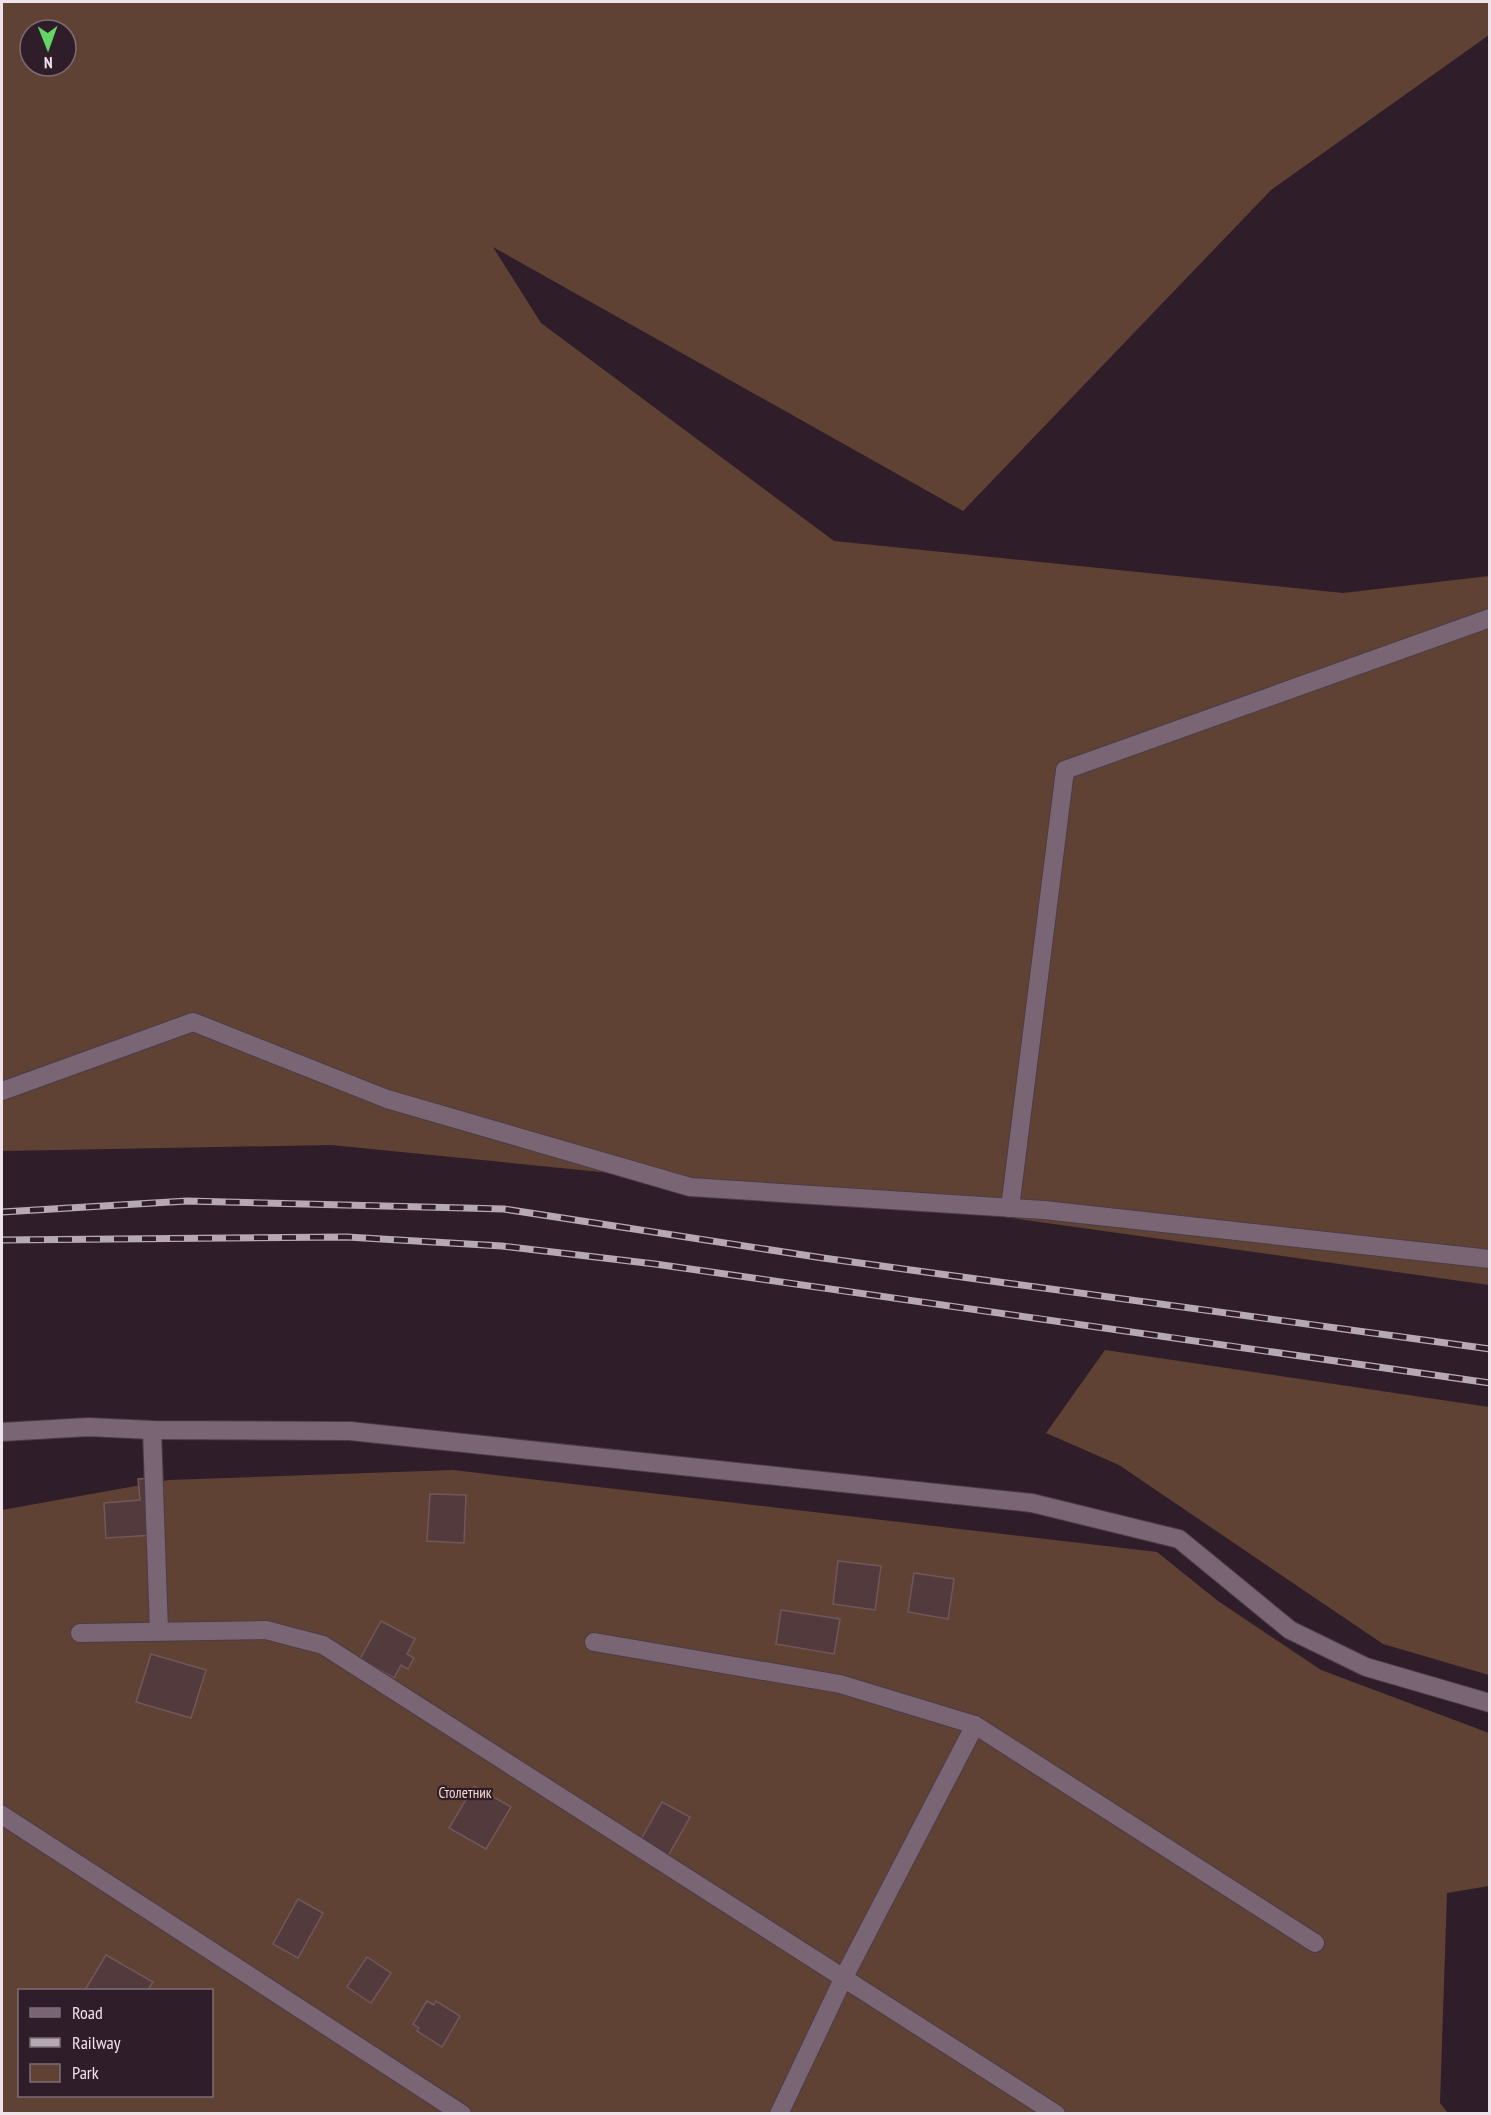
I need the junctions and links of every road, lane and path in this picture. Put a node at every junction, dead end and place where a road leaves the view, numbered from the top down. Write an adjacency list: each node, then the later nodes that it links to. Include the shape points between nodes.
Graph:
1 (1490, 618): 3 (lane, via 1065,770)
2 (2, 1090): 3 (lane, via 193,1022 387,1099 690,1187)
3 (1010, 1208): 4 (lane)
4 (1490, 1259)
5 (152, 1430): 6 (lane, via 88,1426); 7 (lane); 10 (lane, via 350,1431 1032,1503 1179,1539 1290,1630 1366,1666)
6 (2, 1432)
7 (159, 1631): 8 (lane); 14 (lane, via 266,1630 323,1645)
8 (80, 1632)
9 (594, 1642): 11 (lane, via 840,1684)
10 (1490, 1703)
11 (975, 1725): 13 (lane); 14 (lane)
12 (2, 1815): 15 (lane)
13 (1315, 1943)
14 (844, 1977): 16 (lane); 17 (lane)
15 (462, 2114)
16 (779, 2114)
17 (1056, 2114)

